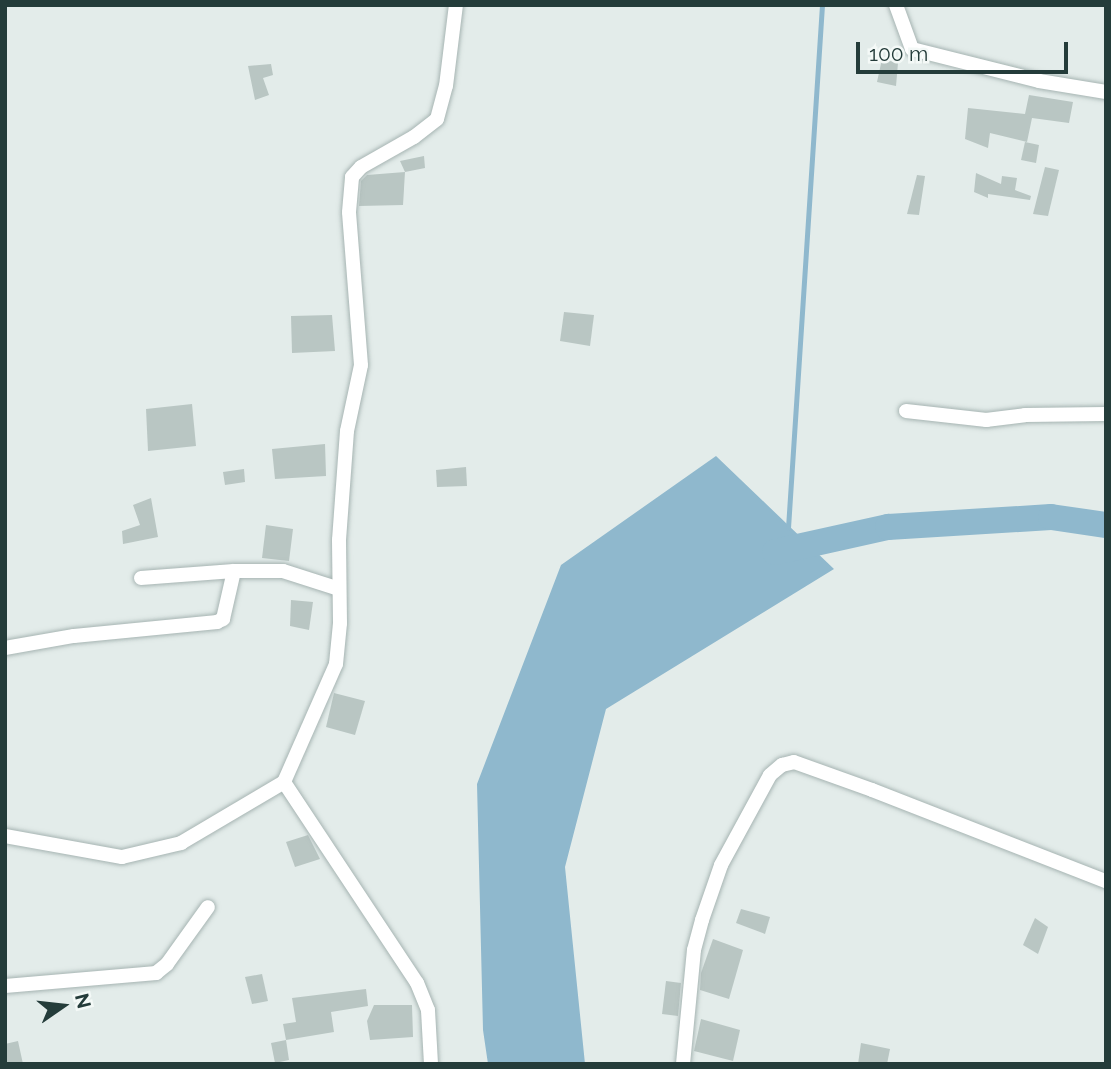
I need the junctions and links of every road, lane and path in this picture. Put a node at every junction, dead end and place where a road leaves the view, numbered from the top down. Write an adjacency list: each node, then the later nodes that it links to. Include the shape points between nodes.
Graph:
1 (456, 5): 8 (street, via 437,119 352,177 349,212 361,365 347,431)
2 (895, 5): 3 (street, via 912,49 1039,81)
3 (1106, 92)
4 (906, 411): 5 (street, via 985,420)
5 (1106, 414)
6 (234, 571): 7 (street); 8 (street, via 283,571); 9 (street, via 223,619 217,622 74,636)
7 (141, 578)
8 (340, 589): 10 (street, via 336,664)
9 (5, 648)
10 (284, 782): 11 (street, via 181,843 122,857); 15 (street, via 417,983 428,1010)
11 (5, 836)
12 (1106, 881): 16 (street, via 873,790 794,762 782,765 770,775 721,865 702,920 694,950)
13 (208, 908): 14 (street, via 156,974)
14 (5, 986)
15 (431, 1064)
16 (683, 1064)

